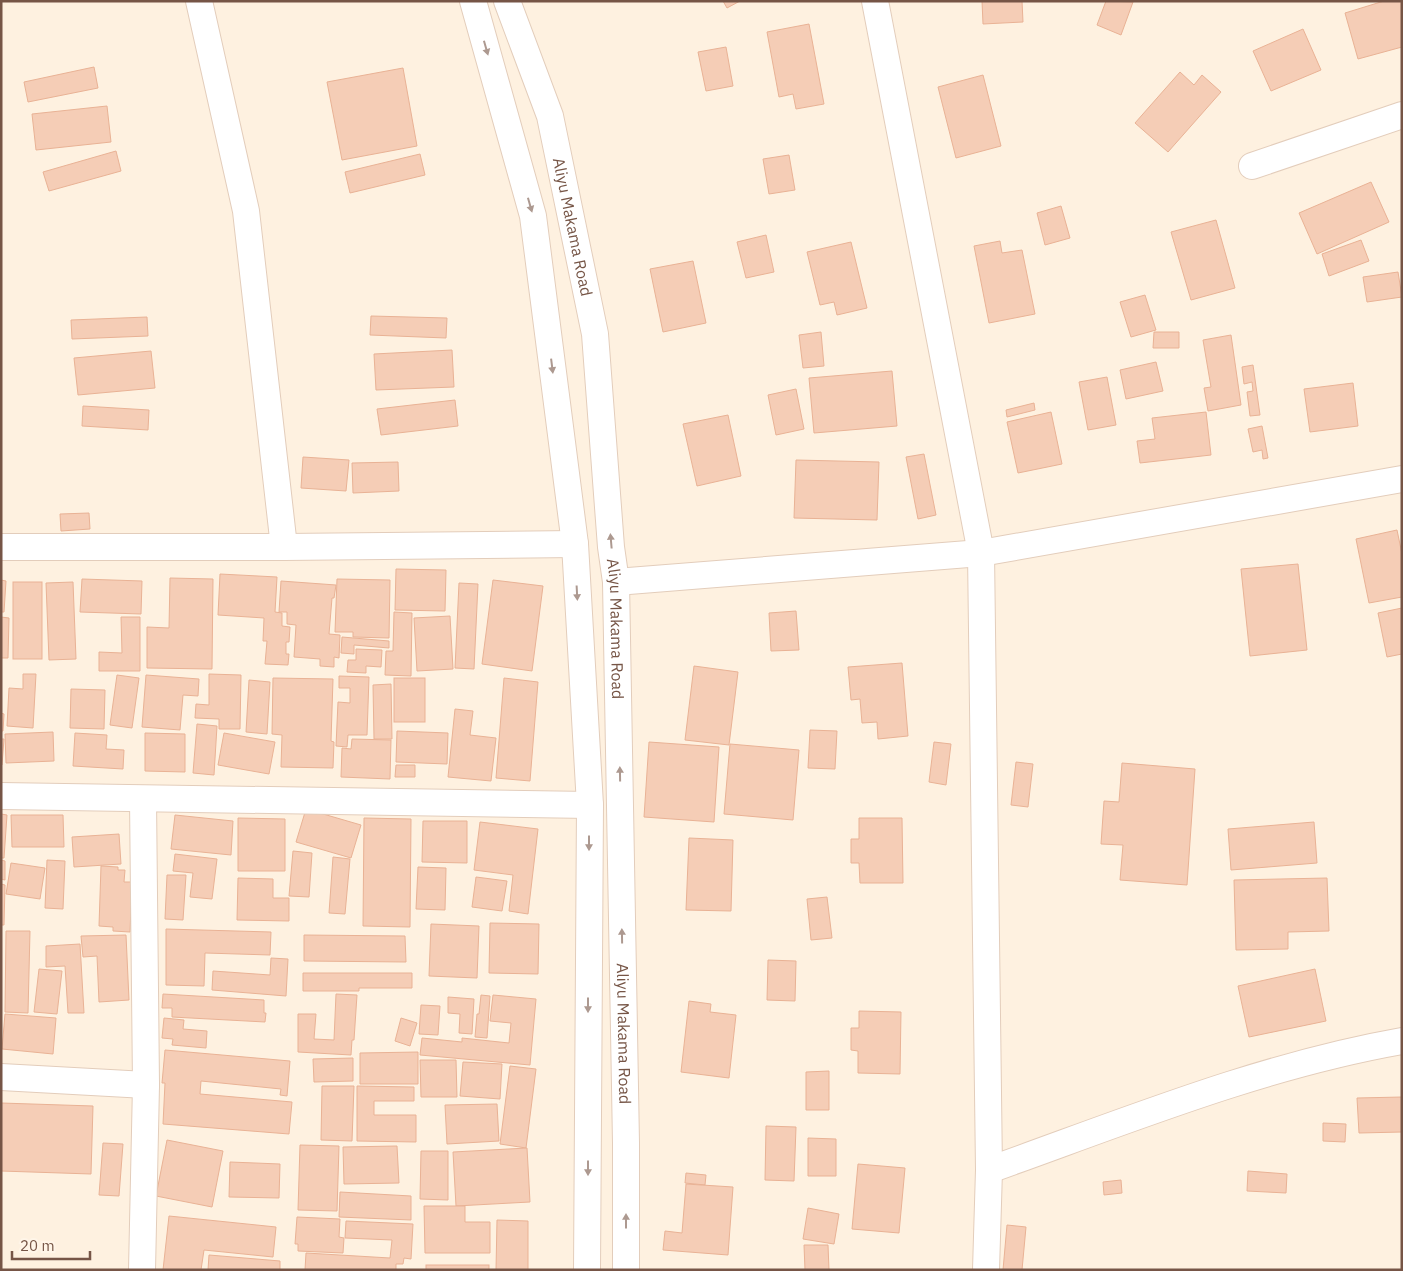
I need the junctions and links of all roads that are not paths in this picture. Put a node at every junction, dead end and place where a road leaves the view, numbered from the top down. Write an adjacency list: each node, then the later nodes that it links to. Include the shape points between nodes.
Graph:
1 (199, 1): 10 (street, via 246,211)
2 (473, 1): 8 (street, one-way to 8, via 533,216)
3 (507, 1): 12 (street, Aliyu Makama Road, one-way to 3, via 595,334 550,116)
4 (874, 1): 11 (street)
5 (1402, 115): 6 (street)
6 (1252, 166)
7 (1402, 479): 11 (street)
8 (575, 544): 10 (street); 15 (street, one-way to 15)
9 (1, 547): 10 (street)
10 (284, 548)
11 (982, 553): 12 (street); 21 (street)
12 (616, 582): 20 (street, Aliyu Makama Road, one-way to 12)
13 (1, 796): 14 (street)
14 (143, 799): 15 (street); 18 (street)
15 (590, 805): 19 (street, one-way to 19)
16 (1402, 1040): 21 (street, via 1260,1074)
17 (1, 1078): 18 (street)
18 (146, 1085): 22 (street)
19 (588, 1140): 20 (street); 23 (street, one-way to 23)
20 (626, 1143): 24 (street, Aliyu Makama Road, one-way to 20)
21 (988, 1170): 25 (street)
22 (142, 1270)
23 (587, 1270)
24 (626, 1270)
25 (986, 1270)

